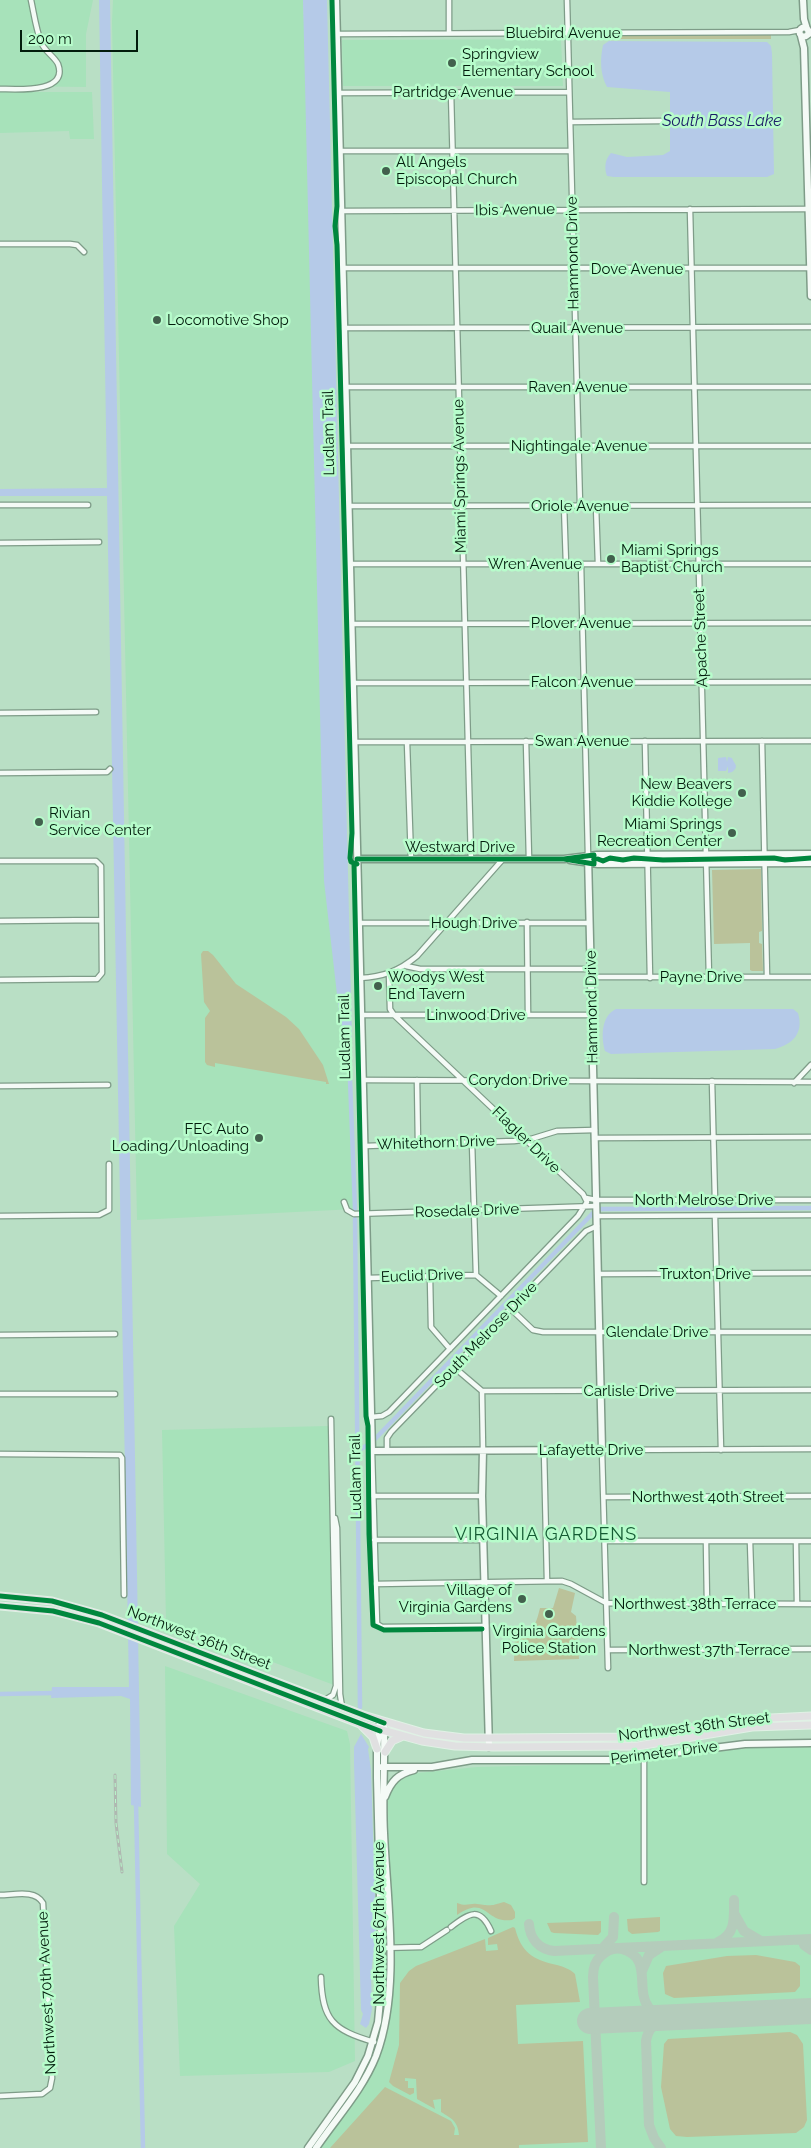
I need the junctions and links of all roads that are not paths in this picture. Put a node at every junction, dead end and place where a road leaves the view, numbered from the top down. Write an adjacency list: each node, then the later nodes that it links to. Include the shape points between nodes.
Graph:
1 (31, 0): 10 (street, via 41,44 58,64 58,75 46,88)
2 (336, 0): 9 (street)
3 (449, 0): 7 (street)
4 (567, 0): 8 (street, Hammond Drive)
5 (803, 0): 6 (street)
6 (805, 32): 8 (street, Bluebird Avenue); 19 (street)
7 (449, 33): 8 (street, Bluebird Avenue); 9 (street, Bluebird Avenue)
8 (568, 33): 12 (street, Hammond Drive)
9 (337, 34): 13 (street)
10 (0, 89)
11 (451, 92): 12 (street, Partridge Avenue); 13 (street, Partridge Avenue); 17 (street, Miami Springs Avenue)
12 (570, 92): 15 (street, Hammond Drive)
13 (338, 93): 16 (street)
14 (661, 121): 15 (street)
15 (570, 122): 18 (street, Hammond Drive)
16 (339, 151): 17 (street); 23 (street)
17 (452, 151): 18 (street); 24 (street, Miami Springs Avenue)
18 (570, 151): 20 (street, Hammond Drive)
19 (809, 151): 22 (street)
20 (572, 209): 21 (street, Ibis Avenue); 24 (street, Ibis Avenue); 28 (street, Hammond Drive)
21 (690, 209): 22 (street, Ibis Avenue); 31 (street, Apache Street)
22 (808, 209): 29 (street)
23 (341, 210): 24 (street, Ibis Avenue); 27 (street)
24 (454, 211): 30 (street, Miami Springs Avenue)
25 (0, 244): 26 (street, via 70,244 77,245)
26 (84, 252)
27 (342, 268): 30 (street, Dove Avenue); 34 (street)
28 (574, 268): 30 (street, Dove Avenue); 31 (street, Dove Avenue); 36 (street, Hammond Drive)
29 (811, 268): 31 (street, Dove Avenue); 32 (street)
30 (455, 269): 35 (street, Miami Springs Avenue)
31 (692, 269): 37 (street, Apache Street)
32 (811, 296)
33 (811, 327): 37 (street, Quail Avenue)
34 (343, 328): 35 (street, Quail Avenue); 38 (street)
35 (457, 328): 36 (street, Quail Avenue); 42 (street, Miami Springs Avenue)
36 (574, 328): 37 (street, Quail Avenue); 39 (street, Hammond Drive)
37 (694, 328): 40 (street, Apache Street)
38 (344, 387): 42 (street, Raven Avenue); 43 (street)
39 (576, 387): 40 (street, Raven Avenue); 42 (street, Raven Avenue); 45 (street, Hammond Drive)
40 (694, 387): 41 (street, Raven Avenue); 46 (street, Apache Street)
41 (811, 387)
42 (458, 388): 44 (street, Miami Springs Avenue)
43 (346, 446): 44 (street, Nightingale Avenue); 53 (street)
44 (459, 446): 45 (street, Nightingale Avenue); 54 (street, Miami Springs Avenue)
45 (578, 446): 46 (street, Nightingale Avenue); 55 (street, Hammond Drive)
46 (695, 446): 47 (street, Nightingale Avenue); 51 (street, Apache Street)
47 (811, 446)
48 (0, 504): 49 (street)
49 (88, 504)
50 (564, 505): 54 (street, Oriole Avenue); 55 (street, Oriole Avenue); 61 (street)
51 (697, 505): 52 (street, Oriole Avenue); 56 (street, Oriole Avenue); 64 (street, Apache Street)
52 (811, 505)
53 (348, 506): 54 (street, Oriole Avenue); 59 (street)
54 (461, 506): 60 (street, Miami Springs Avenue)
55 (580, 506): 56 (street, Oriole Avenue)
56 (596, 506): 63 (street)
57 (99, 542): 58 (street)
58 (0, 543)
59 (350, 564): 60 (street, Wren Avenue); 69 (street)
60 (462, 564): 61 (street, Wren Avenue); 68 (street, Miami Springs Avenue)
61 (566, 564): 62 (street, Wren Avenue)
62 (581, 564): 63 (street, Wren Avenue); 70 (street, Hammond Drive)
63 (598, 564): 64 (street, Wren Avenue)
64 (699, 564): 65 (street, Wren Avenue); 66 (street, Apache Street)
65 (811, 564)
66 (700, 622): 67 (street, Plover Avenue); 70 (street, Plover Avenue); 73 (street, Apache Street)
67 (811, 622)
68 (464, 623): 69 (street, Plover Avenue); 70 (street, Plover Avenue); 72 (street, Miami Springs Avenue)
69 (351, 624): 71 (street)
70 (582, 624): 75 (street, Hammond Drive)
71 (352, 682): 72 (street, Falcon Avenue); 85 (street)
72 (465, 682): 75 (street, Falcon Avenue); 80 (street, Miami Springs Avenue)
73 (702, 682): 74 (street, Falcon Avenue); 75 (street, Falcon Avenue); 79 (street, Apache Street)
74 (811, 682)
75 (584, 683): 78 (street, Hammond Drive)
76 (96, 712): 77 (street)
77 (0, 713)
78 (586, 740): 81 (street, Swan Avenue); 82 (street, Swan Avenue); 91 (street, Hammond Drive)
79 (702, 740): 82 (street, Swan Avenue); 83 (street, Swan Avenue); 93 (street, Apache Street)
80 (467, 741): 81 (street, Swan Avenue); 86 (street, Swan Avenue); 96 (street, Miami Springs Avenue)
81 (526, 741): 98 (street)
82 (644, 741): 92 (street)
83 (762, 741): 84 (street, Swan Avenue); 89 (street)
84 (811, 741)
85 (354, 742): 86 (street, Swan Avenue); 94 (street)
86 (407, 742): 95 (street)
87 (110, 769): 88 (street, via 107,772)
88 (0, 773)
89 (766, 854): 90 (street, Westward Drive); 93 (street, Westward Drive); 104 (street)
90 (811, 854)
91 (588, 855): 92 (street, Westward Drive); 99 (street, Westward Drive); 101 (street, Hammond Drive)
92 (647, 855): 93 (street, Westward Drive); 102 (street)
93 (707, 855): 103 (street, Apache Street)
94 (357, 859): 95 (street, Westward Drive); 109 (street)
95 (411, 859): 96 (street, Westward Drive)
96 (471, 859): 97 (street, Westward Drive)
97 (503, 859): 98 (street, Westward Drive); 111 (street)
98 (529, 859): 99 (street, Westward Drive)
99 (564, 859): 101 (street, Westward Drive)
100 (0, 861): 106 (street, via 99,862)
101 (588, 863): 102 (street, Westward Drive); 110 (street, Hammond Drive)
102 (648, 864): 103 (street, Westward Drive); 121 (street)
103 (707, 864): 104 (street, Westward Drive); 117 (street, Apache Street)
104 (766, 864): 105 (street, Westward Drive); 118 (street)
105 (811, 864)
106 (101, 920): 107 (street); 122 (street, via 100,977 97,979)
107 (0, 921)
108 (527, 922): 110 (street, Hough Drive); 111 (street, Hough Drive); 113 (street)
109 (359, 923): 111 (street, Hough Drive); 120 (street)
110 (590, 923): 114 (street, Hammond Drive)
111 (446, 924): 112 (street)
112 (406, 966): 113 (street, via 420,969); 115 (street)
113 (527, 970): 114 (street); 125 (street)
114 (591, 970): 116 (street, Hammond Drive)
115 (389, 974): 120 (street); 124 (street, via 390,1009)
116 (591, 977): 121 (street, Payne Drive); 126 (street, Hammond Drive)
117 (709, 977): 118 (street, Payne Drive); 121 (street, Payne Drive)
118 (767, 977): 119 (street, Payne Drive)
119 (811, 977)
120 (360, 978): 123 (street)
121 (650, 978)
122 (0, 980)
123 (361, 1015): 124 (street, Linwood Drive); 128 (street)
124 (394, 1015): 125 (street, Linwood Drive); 130 (street, Flagler Drive)
125 (528, 1015): 126 (street, Linwood Drive)
126 (592, 1015): 131 (street, Hammond Drive)
127 (811, 1065): 134 (street)
128 (363, 1080): 129 (street, Corydon Drive); 144 (street)
129 (416, 1080): 130 (street, Corydon Drive); 143 (street)
130 (463, 1080): 131 (street, Corydon Drive); 141 (street, Flagler Drive)
131 (594, 1080): 132 (street, Corydon Drive); 137 (street, Hammond Drive)
132 (712, 1081): 134 (street, Corydon Drive); 140 (street)
133 (811, 1082): 134 (street, Corydon Drive)
134 (794, 1083)
135 (108, 1085): 136 (street)
136 (0, 1086)
137 (595, 1130): 139 (street, Hammond Drive); 141 (street, Whitethorn Drive, via 558,1131)
138 (811, 1137): 140 (street)
139 (595, 1138): 140 (street); 150 (street, Hammond Drive)
140 (713, 1138): 147 (street)
141 (524, 1139): 142 (street, Whitethorn Drive); 146 (street, Flagler Drive)
142 (472, 1142): 143 (street, Whitethorn Drive); 153 (street)
143 (418, 1144): 144 (street, Whitethorn Drive)
144 (365, 1146): 154 (street)
145 (109, 1164): 156 (street, via 110,1210 99,1215)
146 (586, 1198): 150 (street); 151 (street)
147 (715, 1200): 148 (street, North Melrose Drive); 150 (street, North Melrose Drive)
148 (811, 1200)
149 (344, 1202): 154 (street, Rosedale Drive, via 349,1212)
150 (596, 1203): 151 (street, Rosedale Drive); 158 (street, Hammond Drive)
151 (586, 1206): 152 (street, Rosedale Drive); 157 (street)
152 (574, 1207): 153 (street, Rosedale Drive); 157 (street)
153 (473, 1211): 154 (street, Rosedale Drive); 164 (street)
154 (367, 1214): 166 (street)
155 (811, 1215): 159 (street)
156 (0, 1216)
157 (578, 1216): 167 (street)
158 (597, 1216): 159 (street); 160 (street, Hammond Drive)
159 (715, 1216): 162 (street)
160 (597, 1226): 161 (street, Hammond Drive); 168 (street, South Melrose Drive, via 586,1232)
161 (598, 1274): 162 (street, Truxton Drive); 169 (street, Hammond Drive)
162 (717, 1274): 163 (street, Truxton Drive); 170 (street)
163 (811, 1274)
164 (476, 1275): 165 (street, Euclid Drive); 167 (street)
165 (430, 1277): 166 (street, Euclid Drive); 174 (street, via 431,1327)
166 (368, 1278): 182 (street)
167 (502, 1296): 174 (street)
168 (512, 1310): 169 (street, Glendale Drive, via 532,1330); 175 (street, South Melrose Drive)
169 (600, 1332): 170 (street, Glendale Drive); 178 (street, Hammond Drive)
170 (718, 1332): 171 (street, Glendale Drive); 179 (street)
171 (811, 1332)
172 (0, 1334): 173 (street)
173 (116, 1334)
174 (450, 1349): 182 (street, via 389,1412)
175 (455, 1368): 177 (street); 190 (street, South Melrose Drive, via 389,1435)
176 (811, 1390): 179 (street, Carlisle Drive)
177 (482, 1391): 178 (street, Carlisle Drive); 185 (street)
178 (601, 1391): 179 (street, Carlisle Drive); 187 (street, Hammond Drive)
179 (720, 1391): 188 (street)
180 (0, 1394): 181 (street)
181 (115, 1394)
182 (371, 1417): 189 (street)
183 (331, 1419): 196 (street)
184 (811, 1449): 188 (street, Lafayette Drive)
185 (483, 1450): 186 (street, Lafayette Drive); 190 (street, Lafayette Drive); 193 (street)
186 (544, 1450): 187 (street, Lafayette Drive); 204 (street)
187 (602, 1450): 188 (street, Lafayette Drive); 195 (street)
188 (721, 1450)
189 (372, 1451): 190 (street, Lafayette Drive); 192 (street)
190 (387, 1451)
191 (0, 1454): 207 (street, via 120,1455)
192 (373, 1496): 193 (street); 197 (street)
193 (482, 1496): 198 (street)
194 (811, 1496): 195 (street, Northwest 40th Street)
195 (605, 1497): 199 (street)
196 (334, 1515): 219 (street, via 336,1686 334,1695); 220 (street)
197 (374, 1540): 198 (street); 206 (street)
198 (483, 1540): 205 (street)
199 (605, 1541): 200 (street); 209 (street)
200 (706, 1541): 203 (street); 210 (street)
201 (796, 1541): 202 (street); 203 (street); 212 (street)
202 (811, 1541)
203 (750, 1542): 211 (street)
204 (548, 1581): 205 (street, Northwest 38th Terrace); 209 (street, Northwest 38th Terrace, via 567,1582)
205 (484, 1582): 206 (street, Northwest 38th Terrace); 215 (street)
206 (375, 1584): 215 (street, via 376,1620 382,1627)
207 (124, 1595)
208 (0, 1596): 219 (main road, Northwest 36th Street, via 52,1601 116,1620)
209 (606, 1604): 210 (street, Northwest 38th Terrace); 217 (street)
210 (707, 1604): 211 (street, Northwest 38th Terrace)
211 (752, 1604): 212 (street, Northwest 38th Terrace)
212 (797, 1604): 213 (street, Northwest 38th Terrace)
213 (811, 1604)
214 (0, 1606): 224 (main road, Northwest 36th Street, via 53,1611 99,1623)
215 (486, 1626): 229 (street)
216 (811, 1649): 217 (street, Northwest 37th Terrace)
217 (608, 1650): 218 (street)
218 (608, 1668)
219 (325, 1700): 220 (main road, Northwest 36th Street)
220 (342, 1707): 223 (main road, Northwest 36th Street)
221 (811, 1716): 222 (main road, Northwest 36th Street)
222 (750, 1719): 226 (main road); 230 (main road, Northwest 36th Street, via 661,1734)
223 (382, 1722): 227 (street, Northwest 67th Avenue); 229 (main road, Northwest 36th Street, via 432,1734)
224 (360, 1724): 227 (main road, Northwest 36th Street); 234 (main road)
225 (811, 1725): 226 (main road, Northwest 36th Street)
226 (752, 1727): 233 (main road, Northwest 36th Street)
227 (382, 1731): 228 (main road, Northwest 36th Street); 234 (street, Northwest 67th Avenue)
228 (401, 1737): 232 (main road, Northwest 36th Street, via 446,1745); 234 (main road)
229 (489, 1738): 230 (main road, Northwest 36th Street); 232 (street)
230 (613, 1738): 233 (main road)
231 (811, 1742): 235 (street, Perimeter Drive, via 745,1744)
232 (489, 1747): 233 (main road, Northwest 36th Street)
233 (613, 1747)
234 (381, 1750): 237 (street, Northwest 67th Avenue)
235 (644, 1758): 236 (street, Perimeter Drive, via 487,1760); 239 (street)
236 (422, 1767): 237 (street); 238 (street, via 397,1776)
237 (381, 1768): 238 (street, Northwest 67th Avenue); 242 (street, Northwest 67th Avenue)
238 (383, 1800): 243 (street, Northwest 67th Avenue)
239 (644, 1882)
240 (0, 1895): 246 (street, Northwest 70th Avenue, via 34,1894 44,1903 52,2078 50,2088 42,2094)
241 (491, 1931): 243 (street, via 486,1920 476,1914 467,1915 421,1947)
242 (381, 1948): 243 (street); 245 (street, Northwest 67th Avenue, via 381,2000)
243 (389, 1948): 245 (street, Northwest 67th Avenue, via 388,2005)
244 (321, 1977): 245 (street, via 323,2002 330,2018 346,2033)
245 (376, 2042): 247 (street, Northwest 67th Avenue, via 352,2088); 248 (street, Northwest 67th Avenue, via 370,2069 359,2091)
246 (0, 2096)
247 (308, 2148)
248 (316, 2148)

